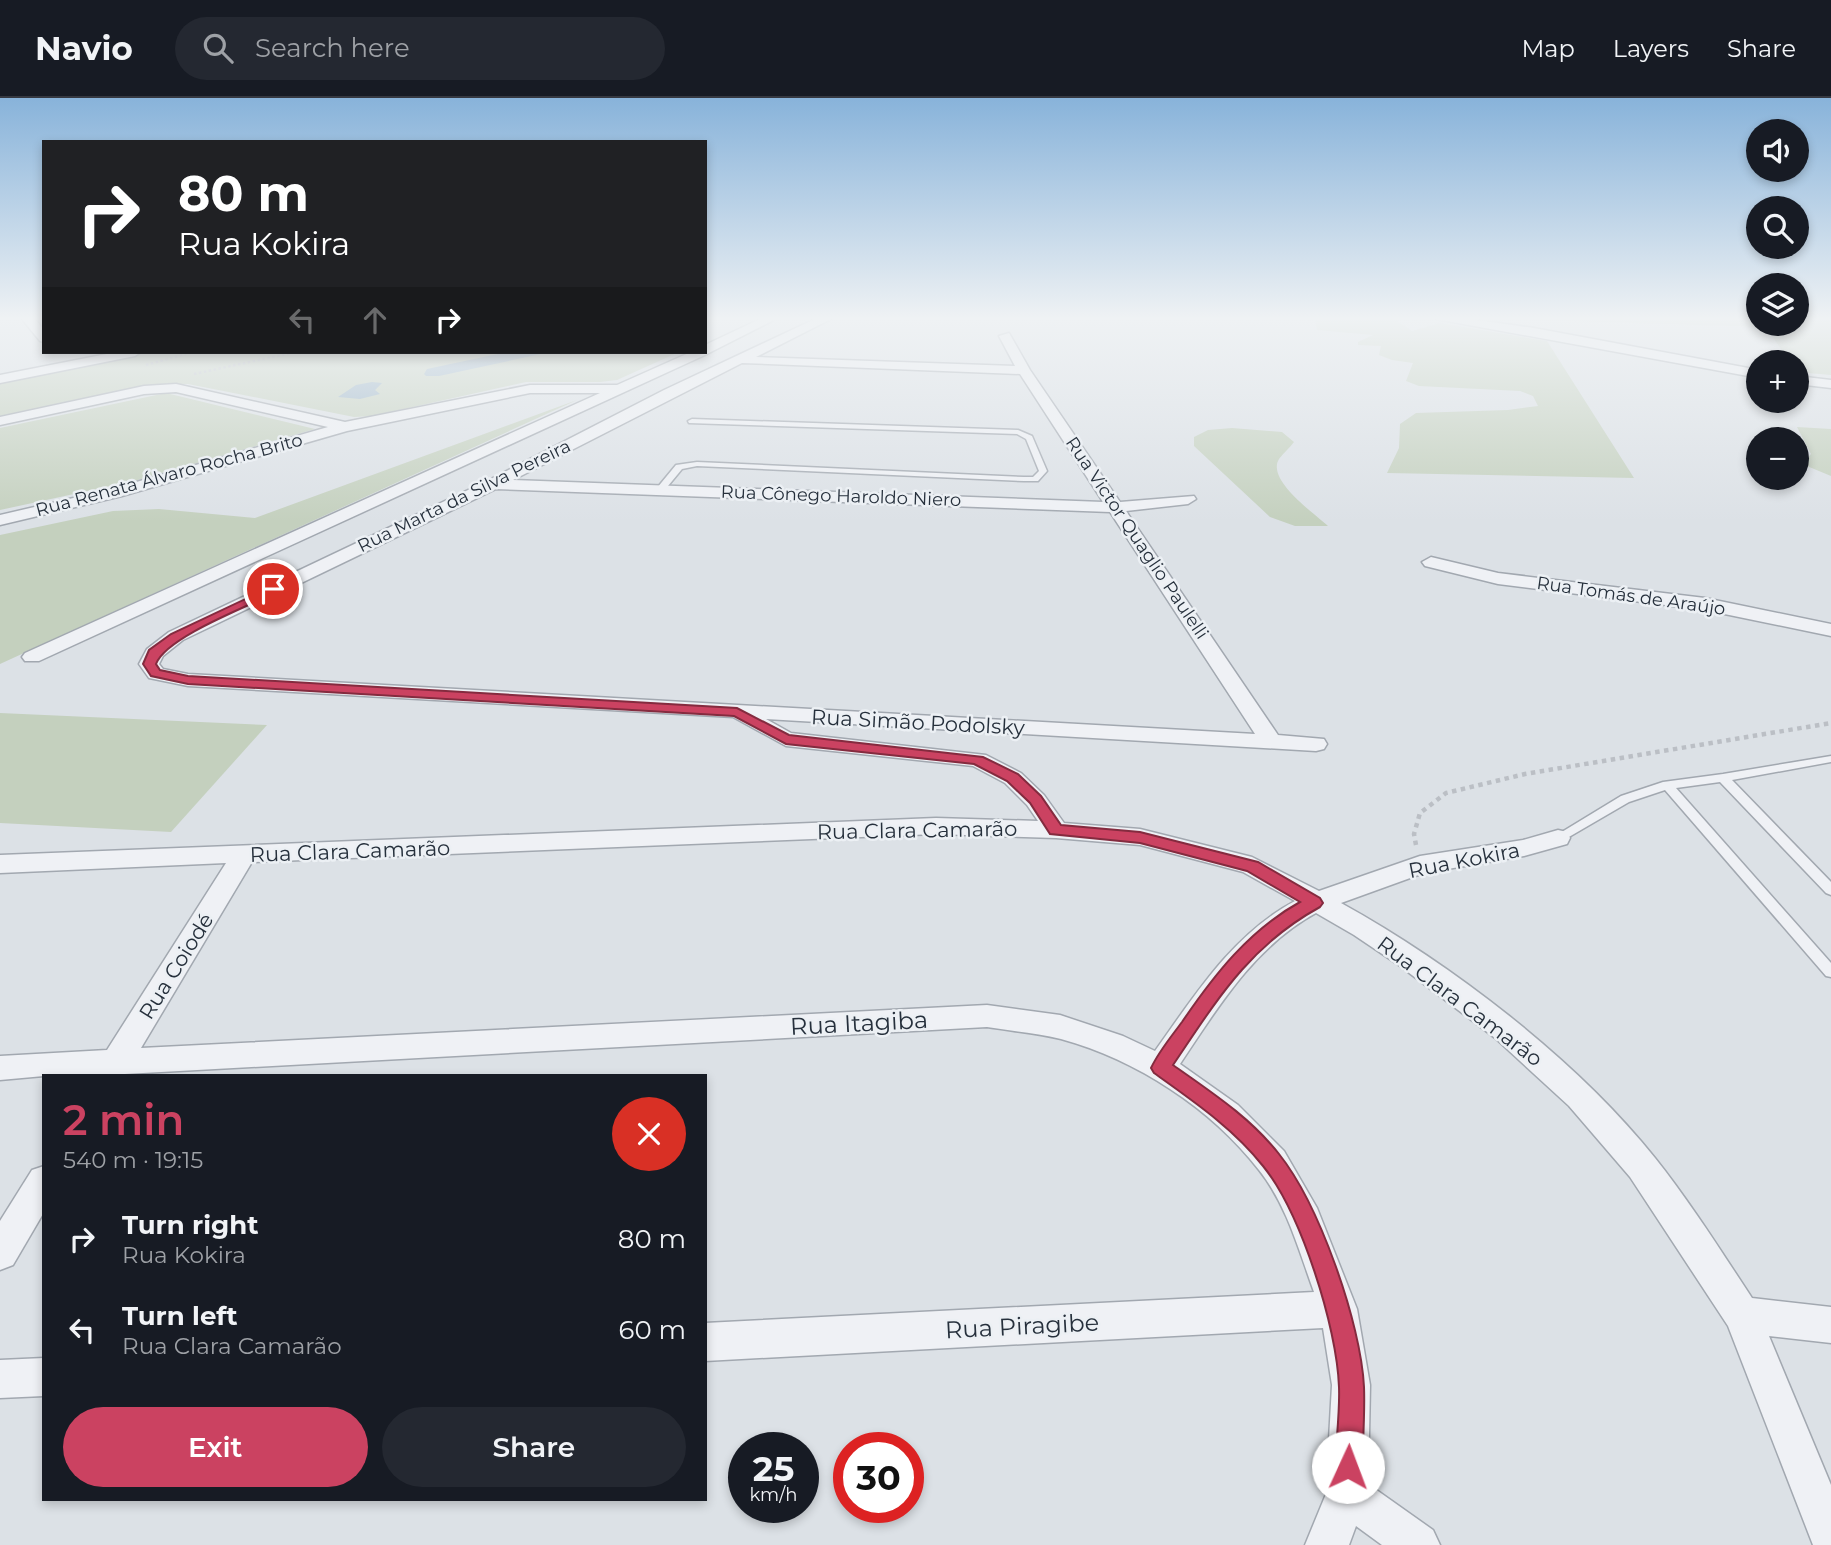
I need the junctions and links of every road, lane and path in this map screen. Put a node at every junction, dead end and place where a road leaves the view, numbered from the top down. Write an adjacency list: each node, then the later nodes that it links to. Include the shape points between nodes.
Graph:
1 (628, 387): 4 (street, Rua Marta da Silva Pereira)
2 (683, 387): 5 (street, Rua Marta da Silva Pereira)
3 (1035, 387): 12 (street, Rua Victor Quaglio Paulelli)
4 (623, 389): 5 (street, Rua Renata Álvaro Rocha Brito); 8 (street, Rua Renata Álvaro Rocha Brito, via 530,389); 16 (street, Rua Marta da Silva Pereira)
5 (669, 393): 9 (street, Rua Marta da Silva Pereira)
6 (0, 421): 8 (street, via 176,387)
7 (692, 421): 10 (lane, via 1018,432 1029,438 1043,471 1035,479 1024,480 697,464 679,467)
8 (344, 427): 13 (street, Rua Renata Álvaro Rocha Brito, via 116,493)
9 (493, 484): 10 (street, Rua Cônego Haroldo Niero); 17 (street, Rua Marta da Silva Pereira, via 176,636 154,653)
10 (660, 490): 12 (street, Rua Cônego Haroldo Niero)
11 (1188, 499): 12 (street, Rua Cônego Haroldo Niero)
12 (1117, 507): 20 (street, Rua Victor Quaglio Paulelli)
13 (0, 520)
14 (1431, 562): 15 (street, Rua Tomás de Araújo, via 1528,582 1705,604)
15 (1831, 630)
16 (35, 656)
17 (149, 664): 18 (street, Rua Simão Podolsky, via 156,674 188,680)
18 (737, 712): 20 (street, Rua Simão Podolsky); 25 (street, via 786,739 978,760 1013,778 1036,800)
19 (1831, 723): 29 (path, via 1525,774 1446,793 1420,813 1413,834)
20 (1270, 740): 21 (street, Rua Simão Podolsky)
21 (1316, 744)
22 (1831, 759): 23 (lane, Rua Kokira)
23 (1723, 778): 24 (lane, Rua Kokira); 30 (lane)
24 (1667, 785): 26 (lane, Rua Kokira, via 1625,799); 32 (lane)
25 (1056, 830): 27 (street, Rua Clara Camarão, via 936,826); 31 (street, Rua Clara Camarão, via 1140,837 1252,866)
26 (1558, 838): 29 (street, Rua Kokira)
27 (244, 855): 28 (street, Rua Clara Camarão); 35 (street, Rua Coiodé)
28 (0, 864)
29 (1420, 865): 31 (street, Rua Kokira)
30 (1831, 890)
31 (1314, 903): 33 (street, Rua Kokira, via 1282,920 1254,944 1213,991); 39 (street, Rua Clara Camarão, via 1364,928 1410,959 1506,1030 1580,1097 1642,1167)
32 (1831, 972)
33 (1161, 1068): 35 (street, Rua Itagiba, via 1112,1044 1060,1027 987,1016); 38 (street, Rua Itagiba, via 1227,1114 1272,1161 1300,1208)
34 (0, 1069): 35 (street, Rua Itagiba)
35 (111, 1070)
36 (42, 1184): 37 (street)
37 (0, 1253)
38 (1339, 1309): 41 (street, Rua Piragibe); 44 (street, Rua Itagiba, via 1352,1385)
39 (1742, 1315): 40 (street); 45 (street, Rua Clara Camarão)
40 (1831, 1325)
41 (707, 1342)
42 (42, 1377): 43 (street)
43 (0, 1379)
44 (1347, 1494): 46 (street, Rua Itagiba); 47 (street)
45 (1831, 1537)
46 (1327, 1545)
47 (1418, 1545)

